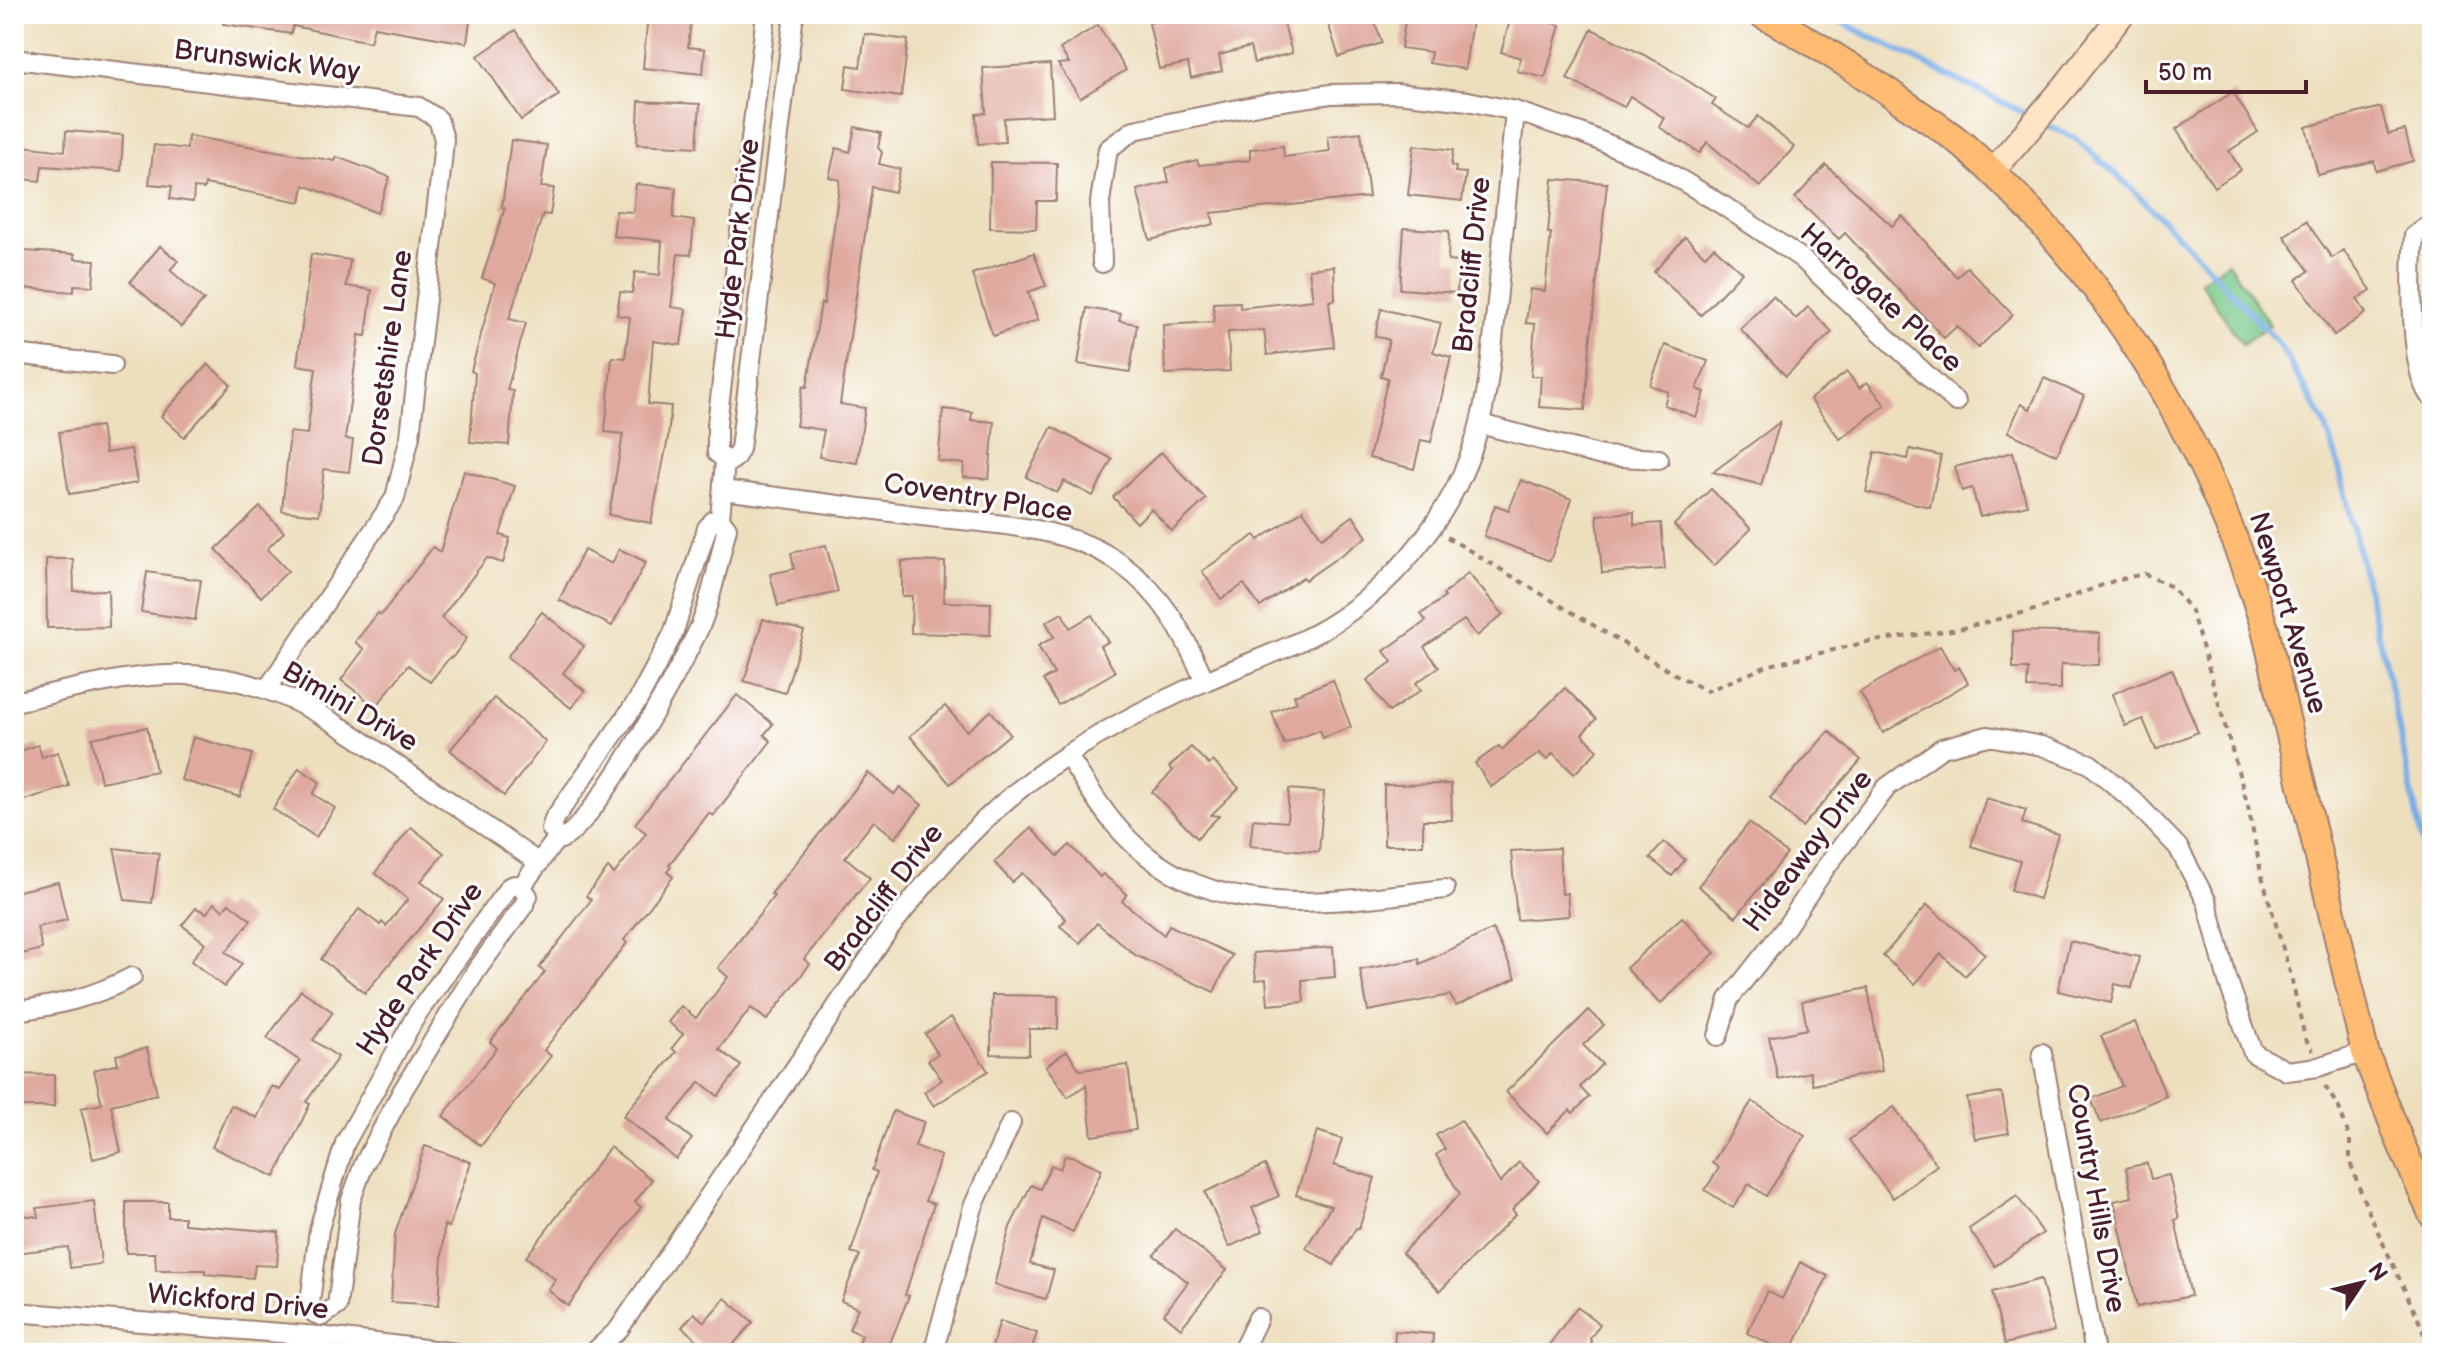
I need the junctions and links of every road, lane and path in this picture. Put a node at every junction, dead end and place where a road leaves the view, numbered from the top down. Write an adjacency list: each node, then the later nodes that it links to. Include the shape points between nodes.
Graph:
1 (766, 14): 17 (street, Hyde Park Drive, via 717,424 717,453)
2 (794, 14): 17 (street, Hyde Park Drive, via 740,449)
3 (1761, 14): 8 (main road, Newport Avenue, via 1854,68 1962,144)
4 (2122, 14): 8 (main road)
5 (14, 59): 6 (street, Brunswick Way)
6 (419, 107): 21 (street, Dorsetshire Lane, via 438,119 444,139 410,436 395,498)
7 (1515, 111): 10 (street, Harrogate Place, via 1397,93 1331,94 1134,130 1108,149 1100,202); 14 (street, Harrogate Place, via 1651,162 1721,204 1801,258); 15 (street, Bradcliff Drive, via 1492,355)
8 (1992, 172): 30 (main road, Newport Avenue, via 2062,245 2114,313 2162,385 2227,517 2265,629)
9 (2432, 222): 13 (street, via 2414,236 2412,255 2417,367)
10 (1102, 263)
11 (14, 354): 12 (street)
12 (112, 365)
13 (2432, 398)
14 (1956, 402)
15 (1480, 424): 16 (street, via 1602,456); 19 (street, Bradcliff Drive, via 1469,459)
16 (1659, 459)
17 (725, 461): 18 (street, Hyde Park Drive)
18 (723, 490): 20 (street, Coventry Place, via 1026,530 1081,543 1120,563 1153,592 1171,614); 24 (street, Hyde Park Drive, via 720,519 707,528 673,634 638,700 554,819 551,829 558,837)
19 (1432, 528): 20 (street, Bradcliff Drive, via 1363,602 1326,628); 32 (path, via 1707,691 1770,665 1867,642 1972,626 2119,579 2145,574 2172,587 2191,611 2204,652 2305,1038)
20 (1205, 681): 23 (street, Bradcliff Drive)
21 (268, 688): 22 (street, Bimini Drive, via 166,675); 24 (street, Bimini Drive, via 356,736)
22 (14, 702)
23 (1067, 755): 26 (street, via 1113,822 1141,851 1219,893 1280,903); 41 (street, Bradcliff Drive, via 1006,799 933,872 619,1329)
24 (539, 863): 25 (street, Hyde Park Drive)
25 (521, 887): 36 (street, Hyde Park Drive, via 528,896 524,905 459,998 364,1164 351,1200 337,1306); 36 (street, Hyde Park Drive, via 509,887 417,1014 345,1143 319,1229 310,1303)
26 (1445, 889)
27 (132, 977): 28 (street, via 56,1006)
28 (14, 1011)
29 (1718, 1036): 32 (street, Hideaway Drive, via 1729,999 1887,787 1942,748 1988,736 2042,746 2090,764 2135,802 2178,847 2207,902 2253,1053 2287,1071)
30 (2365, 1052): 32 (street, Hideaway Drive); 34 (main road, Newport Avenue)
31 (2042, 1053): 44 (street, Country Hills Drive)
32 (2318, 1067): 45 (path, via 2350,1139 2350,1162 2366,1206)
33 (1011, 1123): 42 (street, via 973,1207)
34 (2432, 1214)
35 (14, 1312): 38 (street, Wickford Drive)
36 (322, 1316): 38 (street, Hyde Park Drive)
37 (1258, 1318): 43 (street)
38 (323, 1345): 39 (street, Hyde Park Drive); 40 (street, Wickford Drive)
39 (306, 1353)
40 (457, 1353)
41 (593, 1353)
42 (933, 1353)
43 (1241, 1353)
44 (2095, 1353)
45 (2431, 1353)

